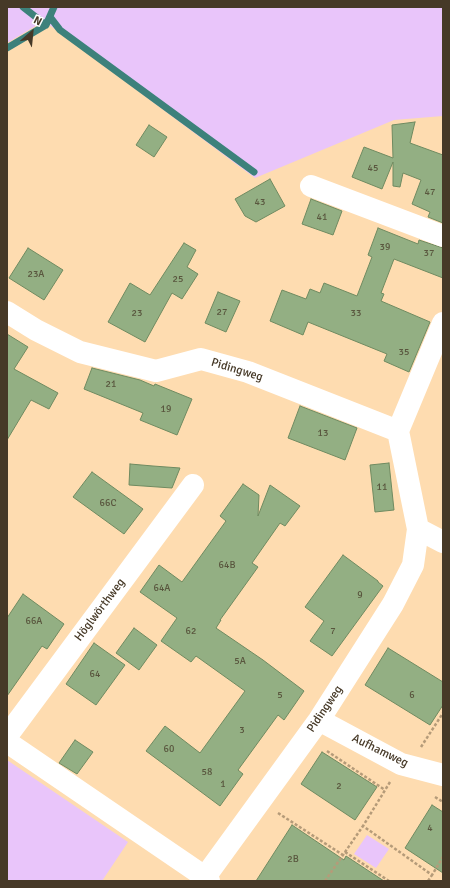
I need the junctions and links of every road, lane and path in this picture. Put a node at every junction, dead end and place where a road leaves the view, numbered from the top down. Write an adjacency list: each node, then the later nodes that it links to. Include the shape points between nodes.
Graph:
1 (311, 186): 2 (street)
2 (443, 236)
3 (7, 312): 5 (street, Pidingweg, via 80,352 156,371 201,359 248,372)
4 (443, 324): 5 (street)
5 (398, 431): 7 (street, Pidingweg)
6 (193, 485): 11 (street, Höglwörthweg)
7 (418, 528): 8 (street); 10 (street, Pidingweg, via 413,565 394,604)
8 (443, 542)
9 (443, 712): 14 (path)
10 (319, 720): 14 (street, Aufhamweg); 22 (street, Pidingweg)
11 (7, 736)
12 (7, 742): 22 (street)
13 (323, 749): 16 (path)
14 (405, 765): 15 (street, Aufhamweg); 16 (path)
15 (443, 775)
16 (385, 790): 18 (path)
17 (274, 810): 19 (path)
18 (363, 826): 19 (path); 21 (path)
19 (344, 854): 23 (path); 24 (path)
20 (443, 857): 21 (path)
21 (432, 875): 25 (path)
22 (207, 879)
23 (326, 881)
24 (389, 881)
25 (428, 881)

